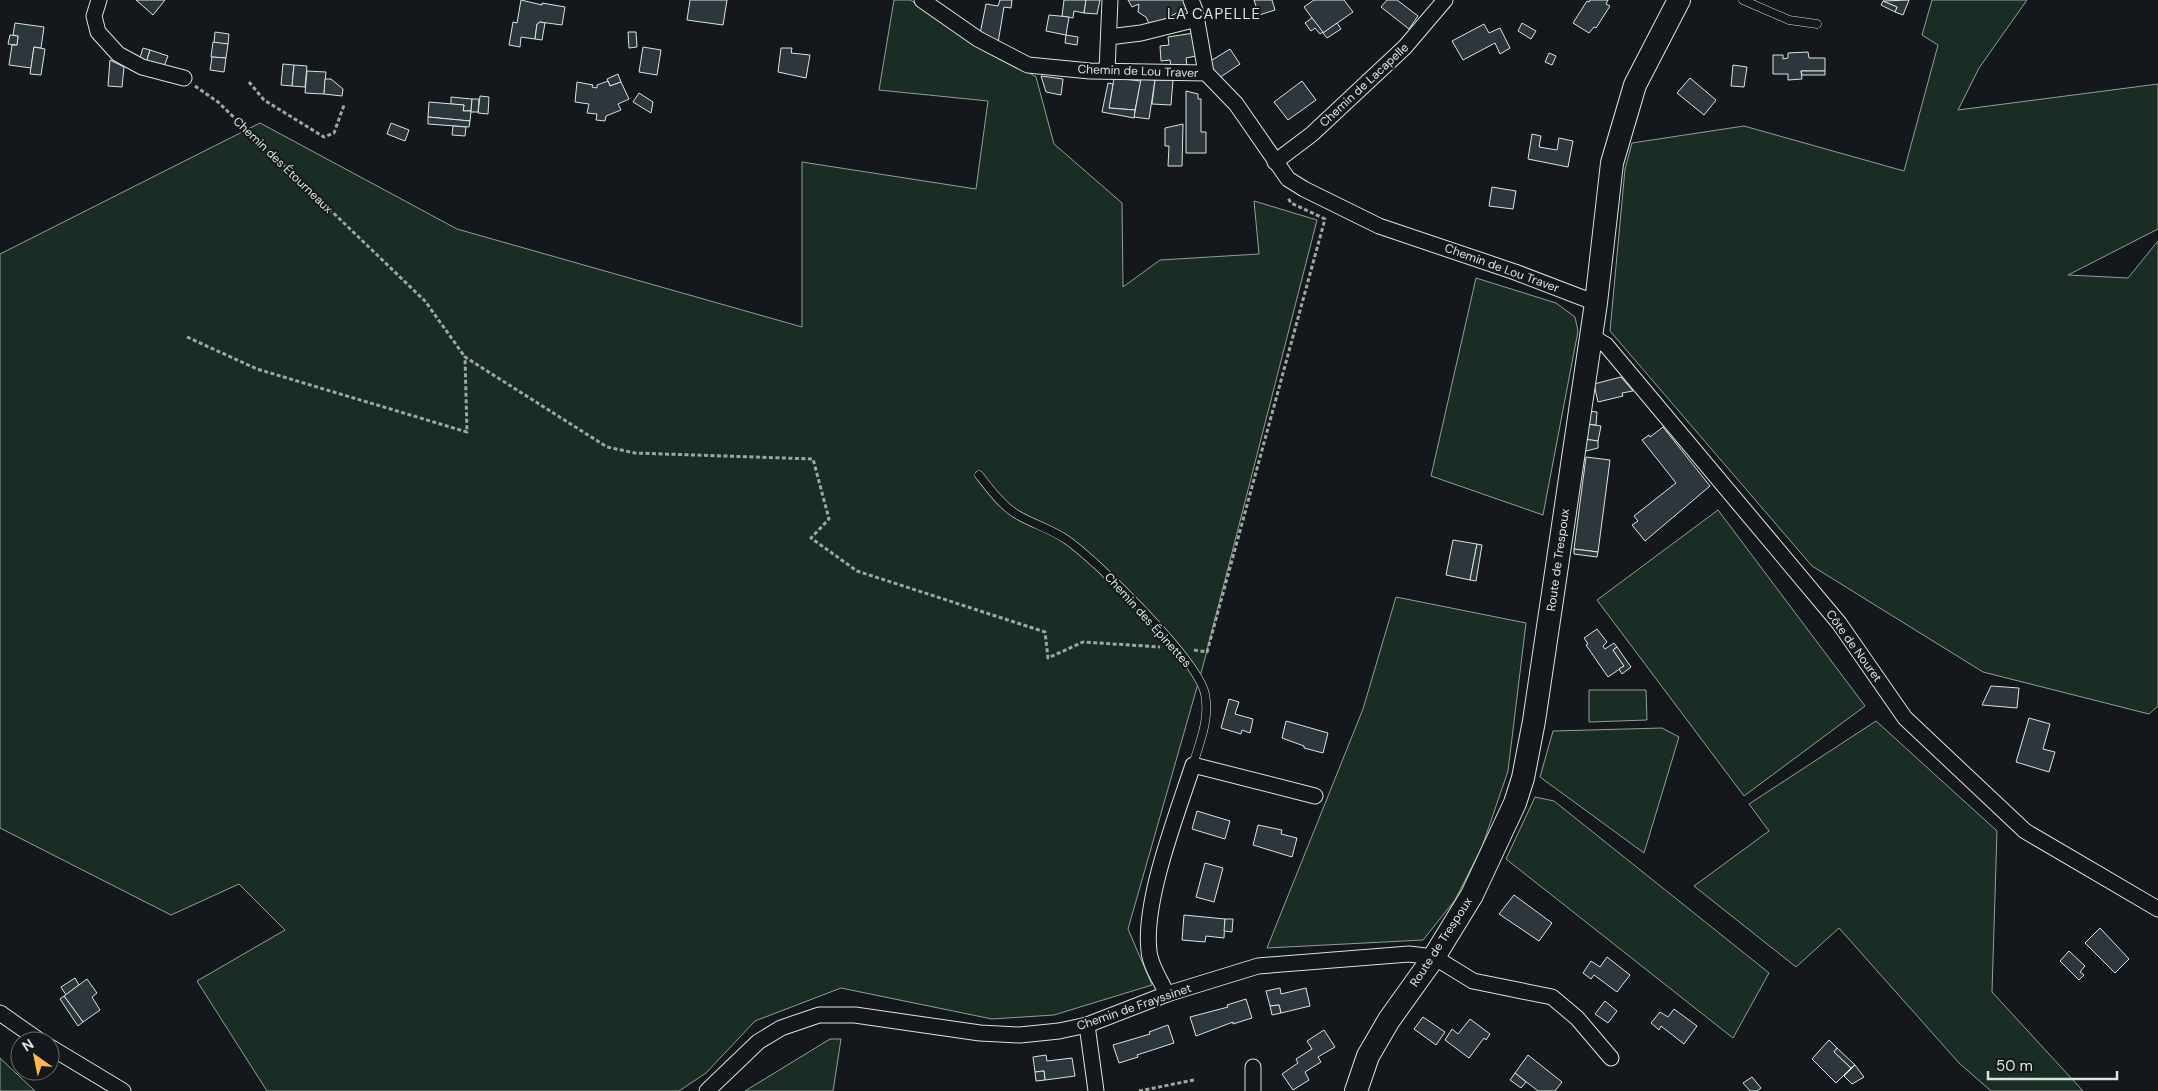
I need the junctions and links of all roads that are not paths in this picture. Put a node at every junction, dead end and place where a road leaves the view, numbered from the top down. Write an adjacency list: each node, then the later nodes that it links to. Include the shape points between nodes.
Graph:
1 (99, 0): 13 (street, via 94,16 98,32 118,54 142,68)
2 (922, 0): 11 (street, Chemin de Lou Traver, via 978,39 1028,65)
3 (1110, 0): 10 (street)
4 (1191, 0): 8 (street)
5 (1444, 0): 14 (street, Chemin de Lacapelle, via 1405,47 1312,134)
6 (1679, 0): 15 (street, Route de Trespoux, via 1635,85 1612,163)
7 (1743, 0): 9 (lane, via 1789,20)
8 (1197, 19): 10 (street, via 1141,33); 12 (street)
9 (1817, 24)
10 (1109, 36): 11 (street)
11 (1107, 71): 12 (street, Chemin de Lou Traver)
12 (1206, 73): 14 (street, Chemin de Lou Traver, via 1236,104)
13 (184, 78)
14 (1275, 162): 15 (street, Chemin de Lou Traver, via 1288,179 1304,189 1379,226)
15 (1596, 303): 16 (street, Route de Trespoux)
16 (1591, 336): 20 (street, Côte de Nouret, via 1606,345 1821,601 1905,718 2025,831); 21 (street, Route de Trespoux, via 1523,778 1515,803 1472,895)
17 (979, 475): 18 (lane, Chemin des Épinettes, via 1013,512 1066,539 1099,565 1194,672 1205,693 1207,718)
18 (1193, 765): 19 (street); 22 (street, Chemin des Épinettes, via 1148,918 1149,953)
19 (1315, 796)
20 (2158, 909)
21 (1434, 958): 22 (street, Chemin de Frayssinet, via 1409,954 1258,966); 27 (street, via 1472,981 1552,997 1577,1018); 33 (street, Route de Trespoux, via 1389,1020 1368,1056)
22 (1167, 994): 24 (street, Chemin de Frayssinet)
23 (0, 1012): 25 (street)
24 (1087, 1025): 30 (street, Chemin de Frayssinet, via 1059,1032 1020,1035 980,1033 855,1015 820,1015 781,1028 758,1042); 31 (street)
25 (26, 1031)
26 (60, 1053): 29 (street)
27 (1611, 1058)
28 (1253, 1067): 32 (street)
29 (124, 1091)
30 (707, 1091)
31 (1096, 1091)
32 (1253, 1091)
33 (1356, 1091)

